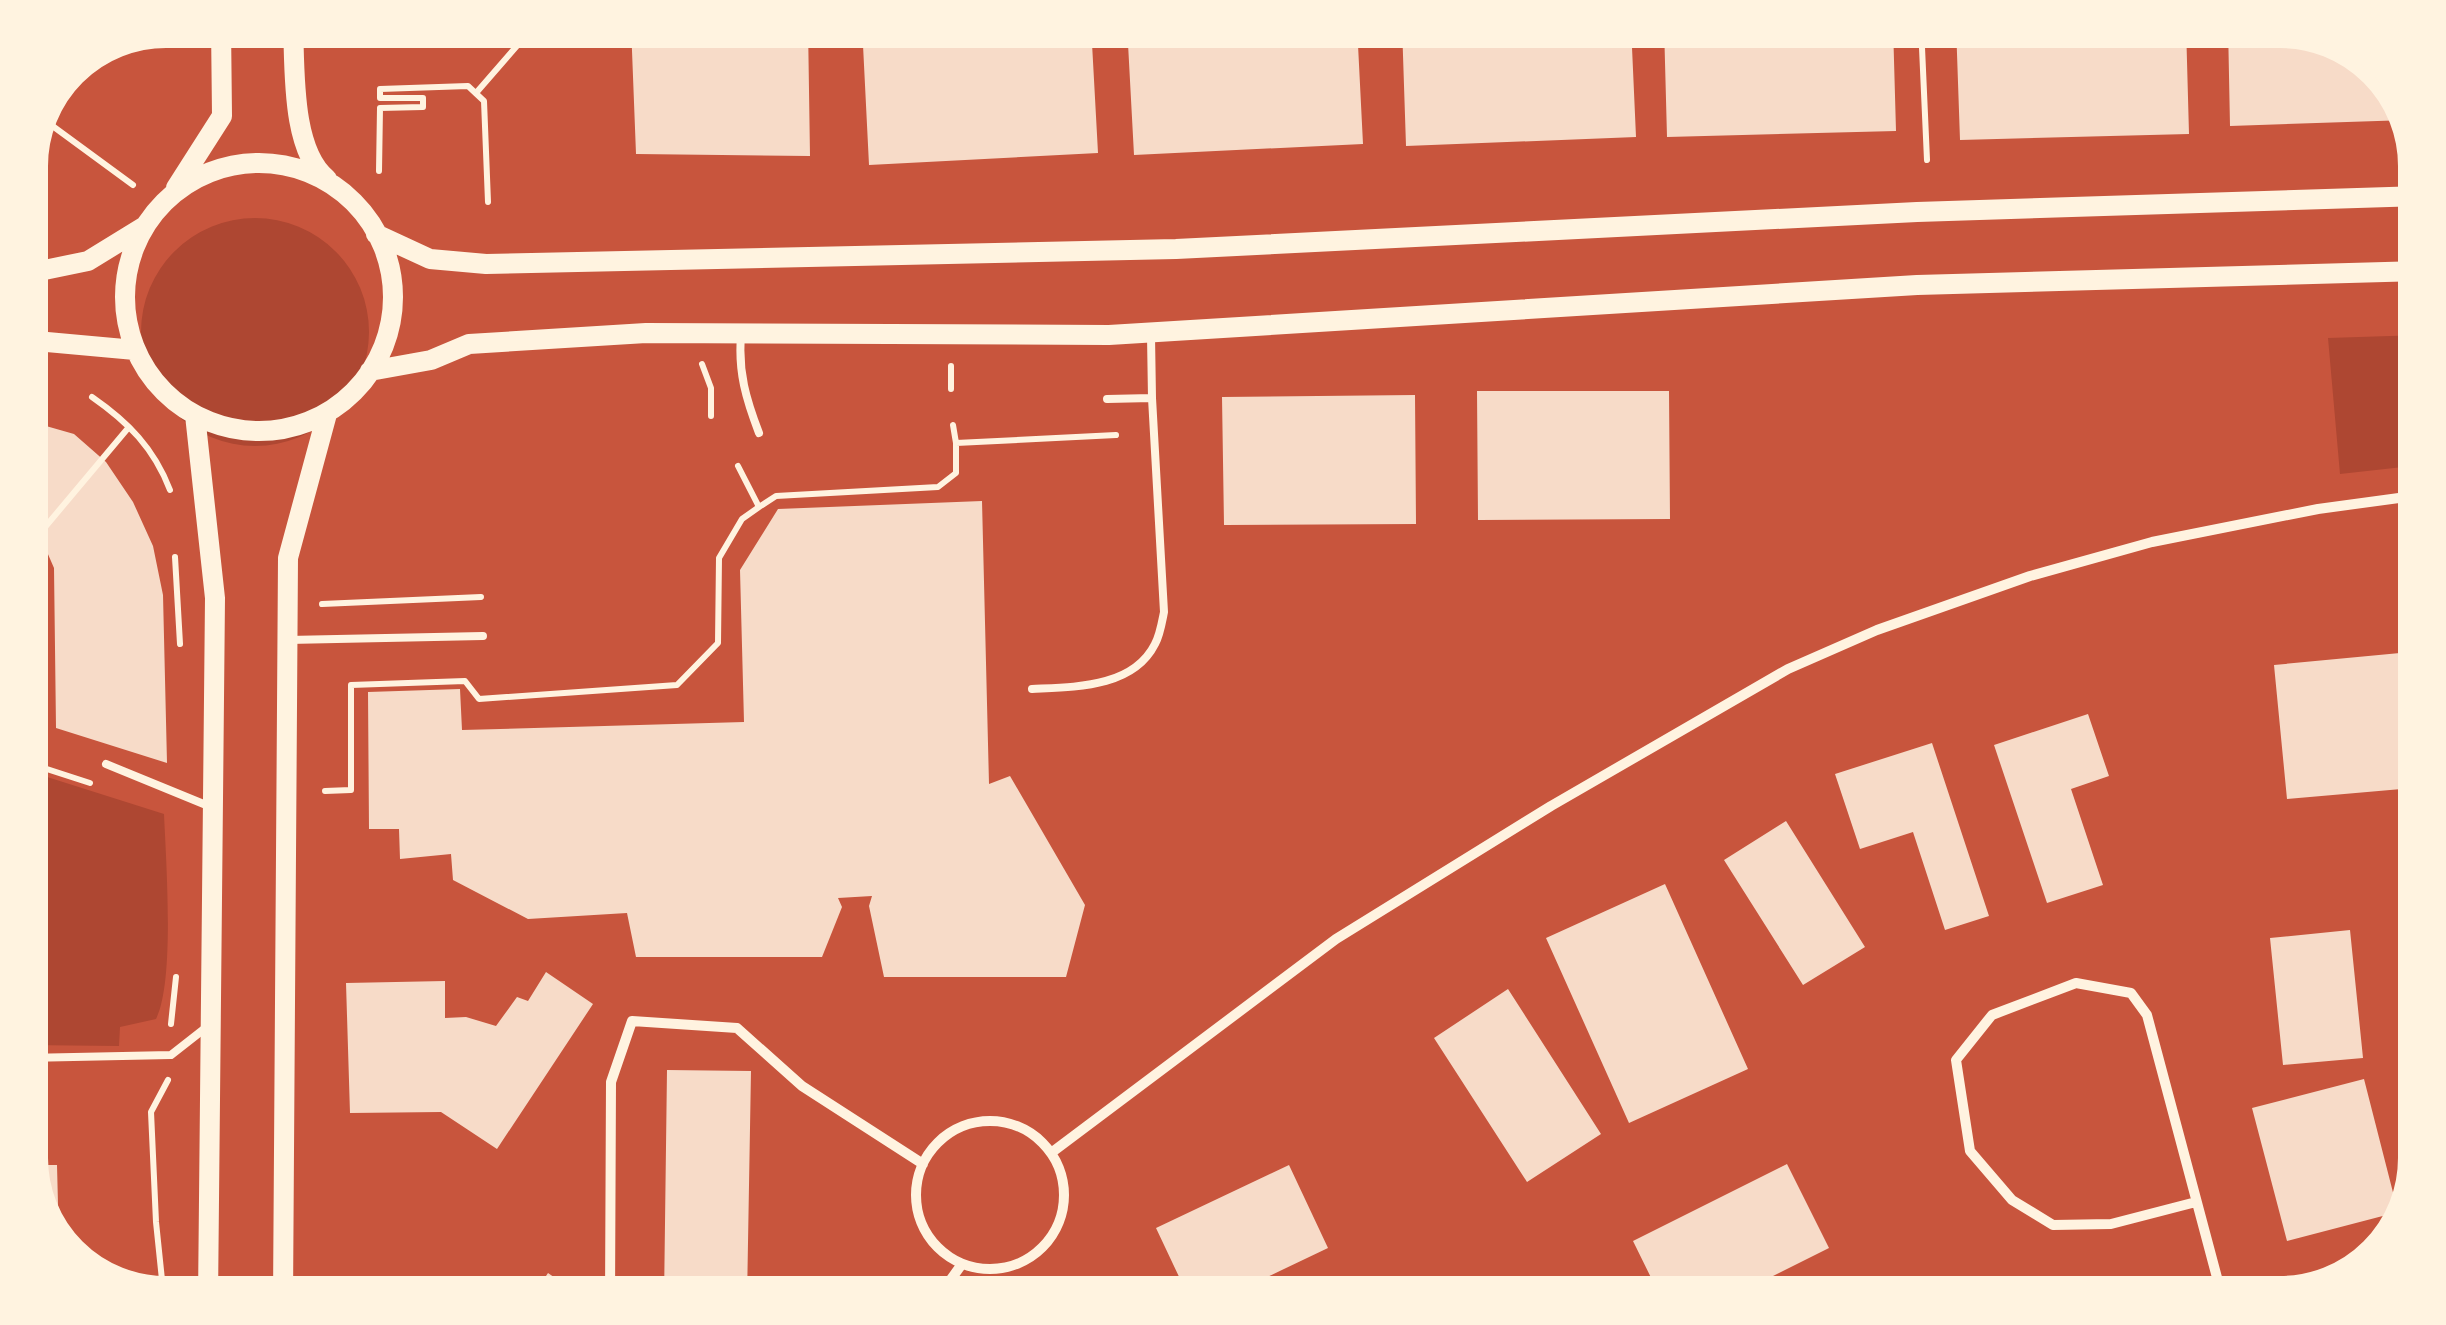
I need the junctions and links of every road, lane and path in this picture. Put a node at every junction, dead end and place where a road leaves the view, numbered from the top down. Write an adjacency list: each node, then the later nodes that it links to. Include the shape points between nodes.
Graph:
1 (221, 42): 11 (main road, via 222,116)
2 (294, 42): 9 (main road, via 299,118 314,169)
3 (520, 42): 5 (path)
4 (1922, 42): 7 (path)
5 (476, 93): 8 (path, via 468,86 380,88 380,98 422,98 423,107 380,108); 13 (path, via 484,101)
6 (50, 125): 10 (path)
7 (1927, 160)
8 (379, 171)
9 (333, 184): 11 (main road, via 293,167 251,162 209,172); 15 (main road)
10 (132, 185)
11 (172, 194): 14 (main road)
12 (2403, 197): 15 (main road, via 1176,248 486,264 430,259)
13 (488, 202)
14 (145, 226): 16 (main road, via 88,261); 21 (main road, via 128,266 125,309)
15 (376, 234): 24 (main road, via 394,299 386,344)
16 (43, 270)
17 (2403, 271): 18 (main road, via 1916,285)
18 (1152, 332): 19 (main road); 27 (lane)
19 (742, 334): 24 (main road, via 469,344 431,360); 34 (lane, via 742,387)
20 (43, 342): 21 (main road)
21 (135, 350): 30 (main road, via 159,387)
22 (951, 357): 25 (path)
23 (701, 360): 31 (path, via 712,388)
24 (370, 371): 29 (main road)
25 (951, 390)
26 (92, 397): 33 (path)
27 (1152, 398): 28 (lane); 48 (lane, via 1164,612 1155,644 1133,669 1108,681)
28 (1108, 399)
29 (328, 414): 30 (main road, via 284,430 238,431); 46 (main road, via 288,558)
30 (195, 415): 51 (main road, via 214,598)
31 (711, 416)
32 (953, 425): 36 (path)
33 (129, 427): 39 (path, via 160,464); 41 (path)
34 (759, 433)
35 (1116, 435): 36 (path)
36 (956, 443): 40 (path, via 956,473 938,488 776,496)
37 (738, 466): 40 (path)
38 (2403, 497): 56 (street, via 2152,542 1996,588 1788,669 1336,939)
39 (173, 498)
40 (759, 506): 50 (path, via 742,519 719,558 718,643 677,685 479,699 466,682 352,685 352,790)
41 (43, 530)
42 (175, 551): 47 (path)
43 (481, 597): 44 (path)
44 (322, 604)
45 (483, 636): 46 (lane)
46 (288, 640): 62 (main road)
47 (180, 645)
48 (1032, 690)
49 (106, 764): 51 (lane)
50 (324, 790)
51 (211, 807): 53 (main road)
52 (177, 964): 54 (path)
53 (208, 1026): 54 (lane); 61 (main road)
54 (170, 1054): 55 (lane); 60 (path, via 172,1073 151,1112)
55 (43, 1058)
56 (1051, 1152): 57 (street, via 1016,1125 983,1122 951,1132); 59 (street, via 1064,1198 1048,1242 1009,1267)
57 (922, 1164): 59 (street, via 916,1188 926,1233); 63 (street, via 802,1086 737,1028 632,1021 611,1082)
58 (2196, 1202): 58 (street, via 2147,1015 2131,993 2076,983 1992,1016 1956,1060 1970,1151 2012,1200 2053,1225 2111,1224); 65 (street)
59 (962, 1264): 64 (street)
60 (162, 1282)
61 (208, 1282)
62 (283, 1282)
63 (610, 1282)
64 (949, 1282)
65 (2218, 1282)

